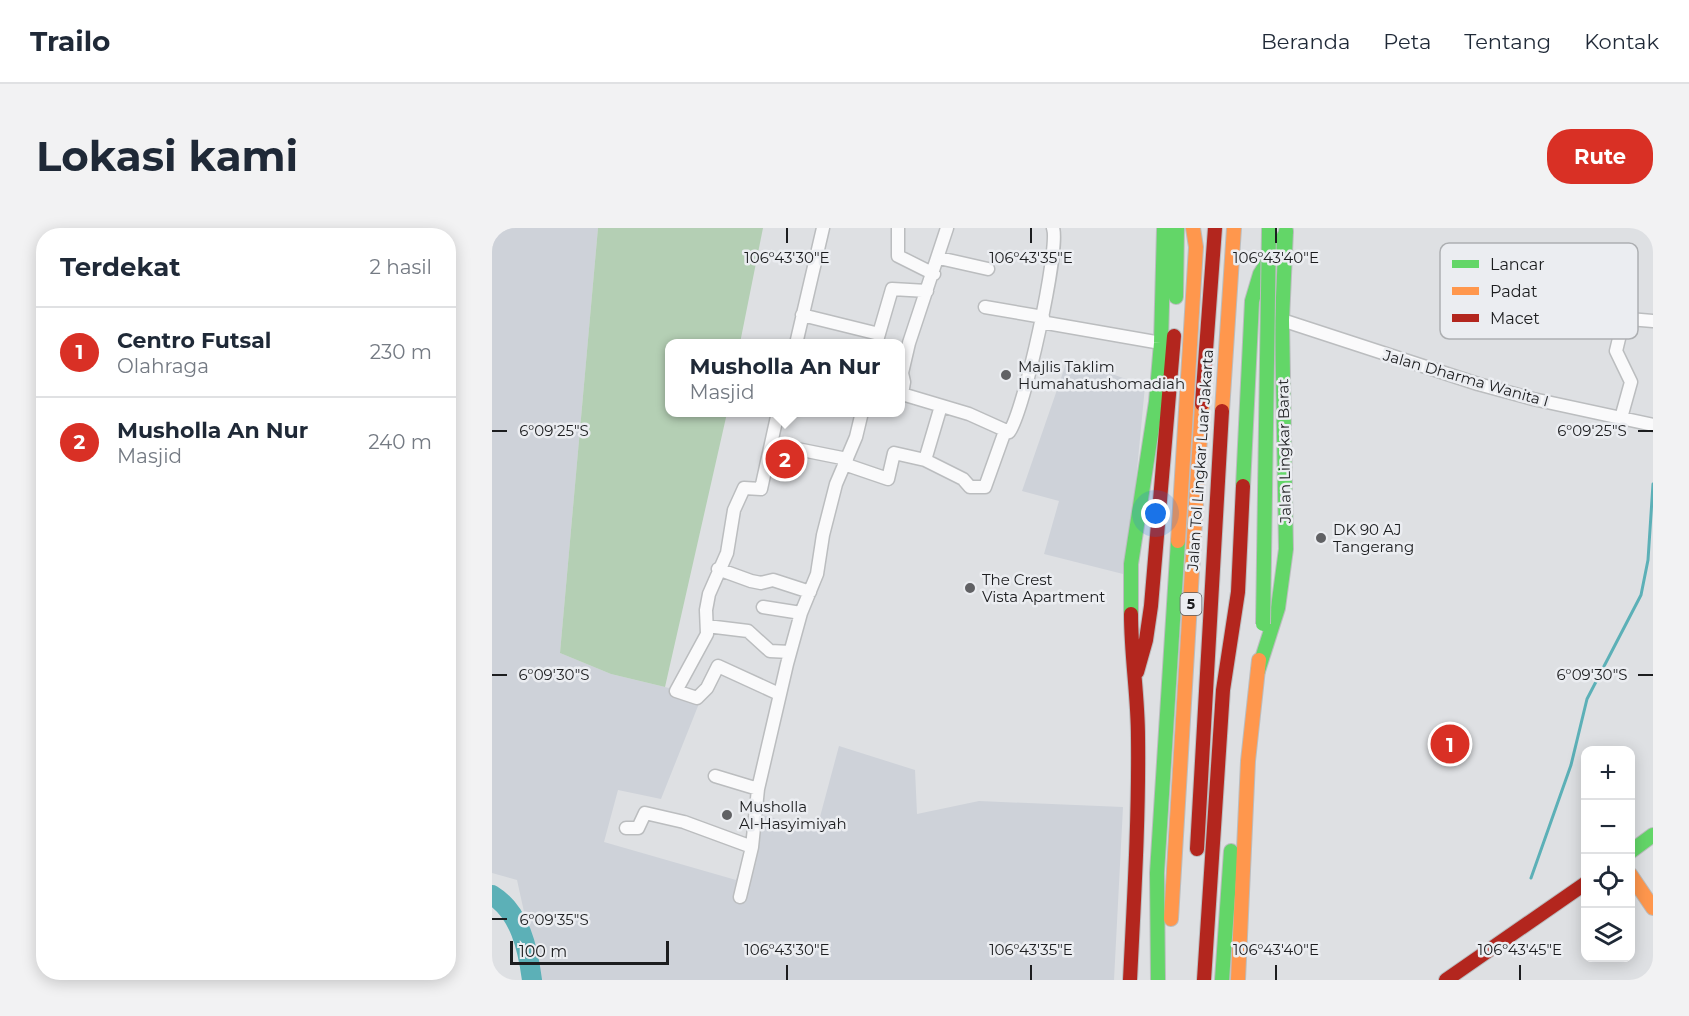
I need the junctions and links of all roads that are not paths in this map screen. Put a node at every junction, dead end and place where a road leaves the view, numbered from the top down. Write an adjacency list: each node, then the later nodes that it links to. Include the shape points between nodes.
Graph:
1 (823, 228): 17 (street)
2 (898, 228): 14 (street, via 898,256)
3 (947, 228): 12 (street)
4 (1053, 228): 18 (street)
5 (1164, 228): 25 (main road)
6 (1177, 228): 44 (main road, via 1173,388 1143,656)
7 (1193, 228): 62 (main road, via 1195,267 1159,829)
8 (1215, 228): 63 (main road, Jalan Tol Lingkar Luar Jakarta / 5)
9 (1234, 228): 54 (main road, Jalan Tol Lingkar Luar Jakarta / 5)
10 (1269, 228): 43 (main road, Jalan Lingkar Barat, bridge, via 1263,624)
11 (1286, 231): 20 (main road, Jalan Lingkar Barat); 65 (main road, via 1265,265 1252,301 1238,592 1222,690)
12 (939, 258): 13 (street); 14 (street)
13 (988, 269)
14 (934, 274): 15 (street)
15 (927, 291): 23 (street, via 892,289); 26 (street)
16 (985, 307): 18 (street)
17 (802, 315): 22 (street); 23 (street)
18 (1042, 320): 25 (street); 33 (street, via 1025,392 1011,432)
19 (1638, 320): 21 (street)
20 (1282, 321): 31 (street, Jalan Dharma Wanita I, via 1478,384); 43 (main road, Jalan Lingkar Barat, via 1286,549 1278,608)
21 (1653, 321)
22 (797, 339)
23 (877, 339)
24 (1619, 339): 31 (street, via 1616,351 1630,382)
25 (1161, 343): 44 (main road, via 1154,422 1132,544 1131,656)
26 (905, 361)
27 (905, 395): 28 (street)
28 (942, 406): 33 (street); 35 (street)
29 (777, 417): 34 (street)
30 (861, 417): 36 (street)
31 (1621, 418): 32 (street, Jalan Dharma Wanita I)
32 (1652, 424)
33 (1005, 431): 35 (street, via 984,488 970,487 963,479)
34 (772, 444): 36 (street); 37 (street, via 761,489 744,488 734,510 727,554)
35 (925, 460): 36 (street, via 894,453 888,479)
36 (845, 462): 38 (street)
37 (718, 569): 38 (street, via 751,581 772,580); 41 (street, via 706,610)
38 (810, 592): 40 (street)
39 (762, 607): 40 (street)
40 (801, 614): 42 (street)
41 (707, 626): 42 (street, via 748,631 770,651); 45 (street, via 707,634 676,692 697,698 718,666)
42 (790, 652): 45 (street)
43 (1258, 671): 46 (main road, Jalan Lingkar Barat)
44 (1135, 677): 49 (main road)
45 (779, 694): 48 (street)
46 (1245, 763): 66 (main road, Jalan Lingkar Barat, via 1236,777); 67 (main road, Jalan Lingkar Barat)
47 (715, 776): 48 (street)
48 (758, 789): 52 (street)
49 (1137, 816): 60 (main road); 61 (main road, via 1144,845)
50 (626, 828): 52 (street, via 638,828 645,813 684,822)
51 (1653, 835): 53 (main road)
52 (752, 847): 58 (street)
53 (1635, 848)
54 (1196, 867)
55 (1635, 881): 59 (main road)
56 (1581, 887): 68 (main road)
57 (1196, 890): 64 (main road)
58 (740, 897)
59 (1653, 908)
60 (1130, 980)
61 (1143, 980)
62 (1158, 980)
63 (1168, 980)
64 (1192, 980)
65 (1204, 980)
66 (1222, 980)
67 (1238, 980)
68 (1446, 980)

